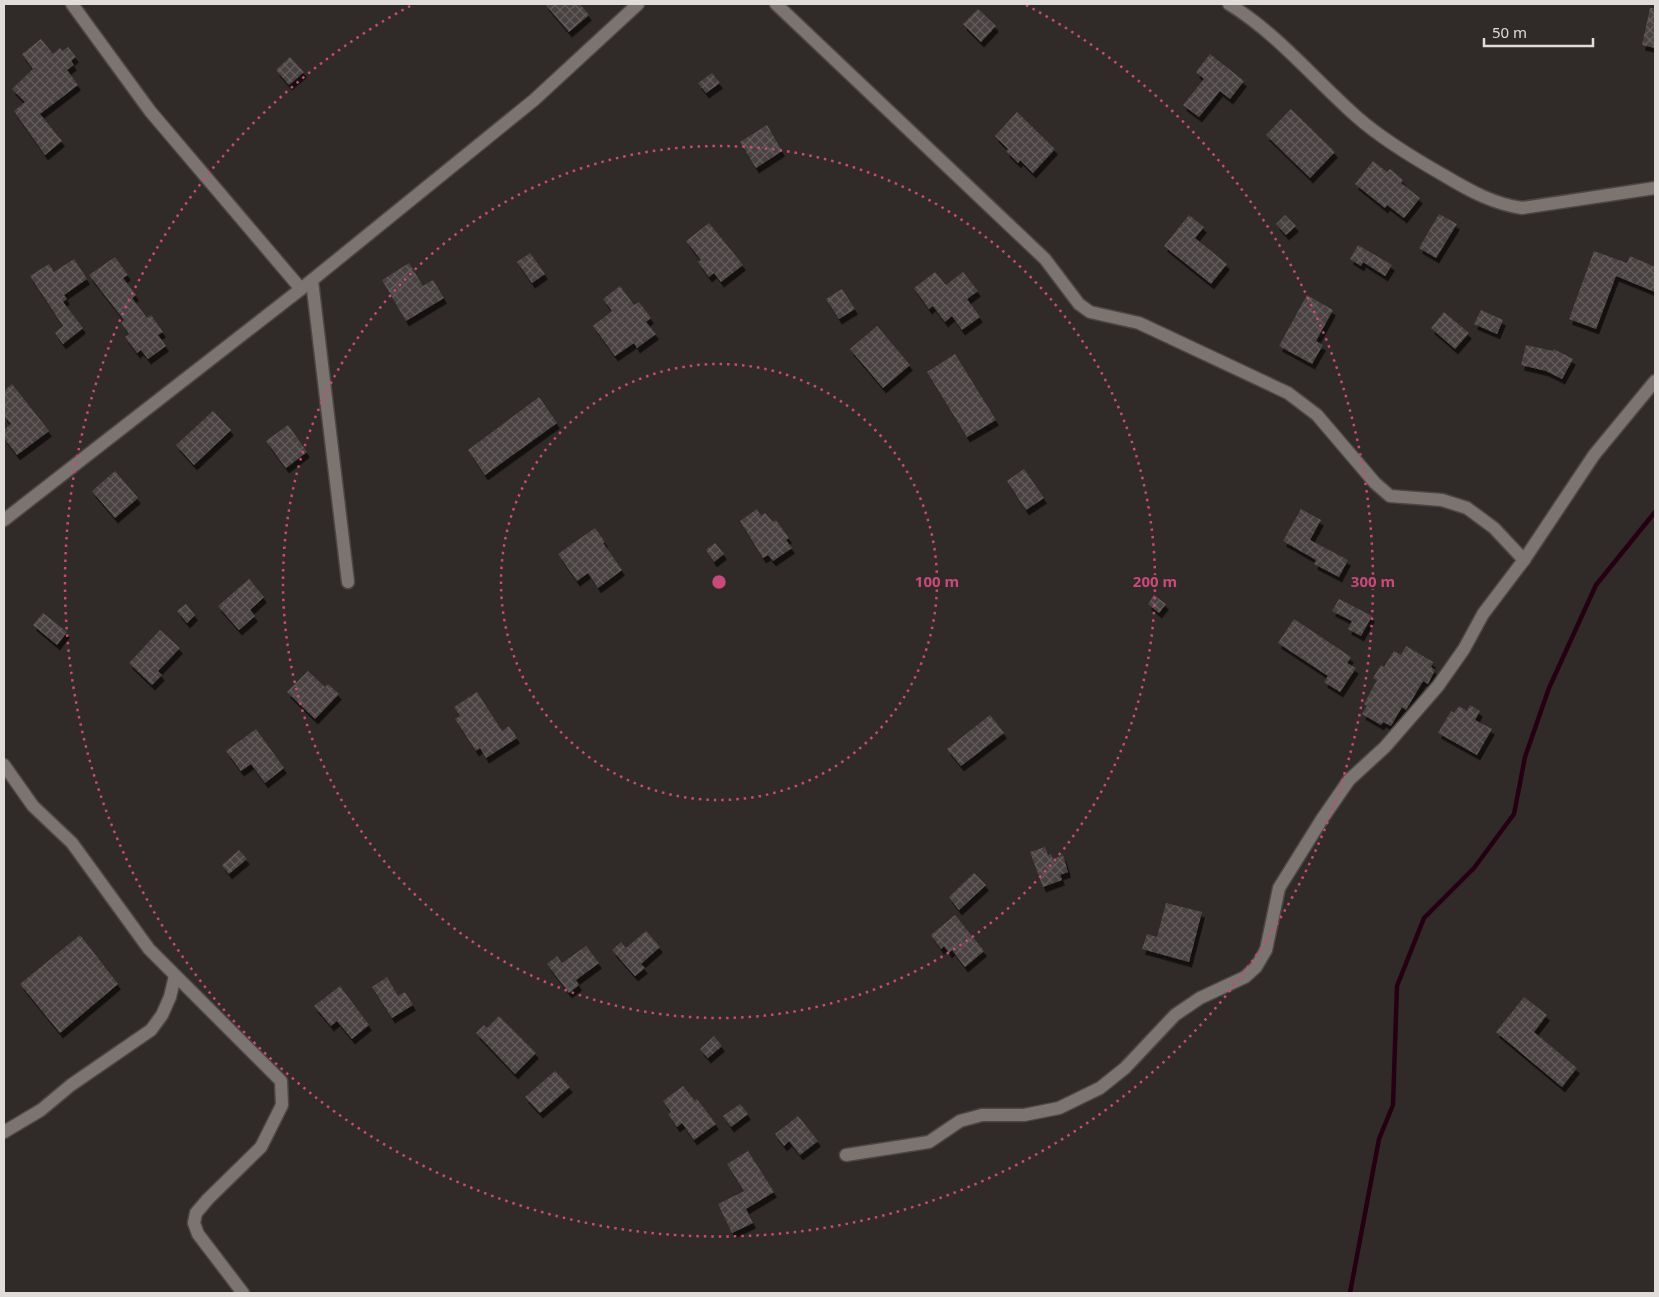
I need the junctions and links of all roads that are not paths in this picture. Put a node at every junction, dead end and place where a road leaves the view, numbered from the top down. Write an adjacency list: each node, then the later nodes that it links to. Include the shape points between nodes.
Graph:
1 (72, 4): 7 (street, via 150,111)
2 (638, 4): 6 (street, via 534,100)
3 (776, 4): 10 (street, via 1045,259 1079,304 1090,312 1139,323 1288,393 1317,415 1390,496 1442,500 1467,508 1494,528)
4 (1229, 4): 5 (street, via 1278,40 1369,127 1415,159 1484,198 1522,208)
5 (1653, 191)
6 (312, 281): 7 (street); 11 (street)
7 (301, 290): 9 (street)
8 (1655, 380): 10 (street, via 1594,454)
9 (4, 520)
10 (1524, 560): 15 (street, via 1483,614 1438,686 1385,747 1349,780 1322,818 1279,888 1266,950 1256,967 1245,977 1200,998 1175,1015 1125,1068 1100,1088 1059,1108 1024,1115 982,1115 960,1121 929,1142)
11 (348, 582)
12 (4, 765): 13 (street, via 33,806 72,843 144,942)
13 (175, 976): 14 (street, via 162,1015 151,1030 71,1085 41,1110); 16 (street, via 281,1081 282,1105 261,1147 208,1199 196,1213 194,1223 198,1234)
14 (4, 1132)
15 (846, 1155)
16 (243, 1293)

